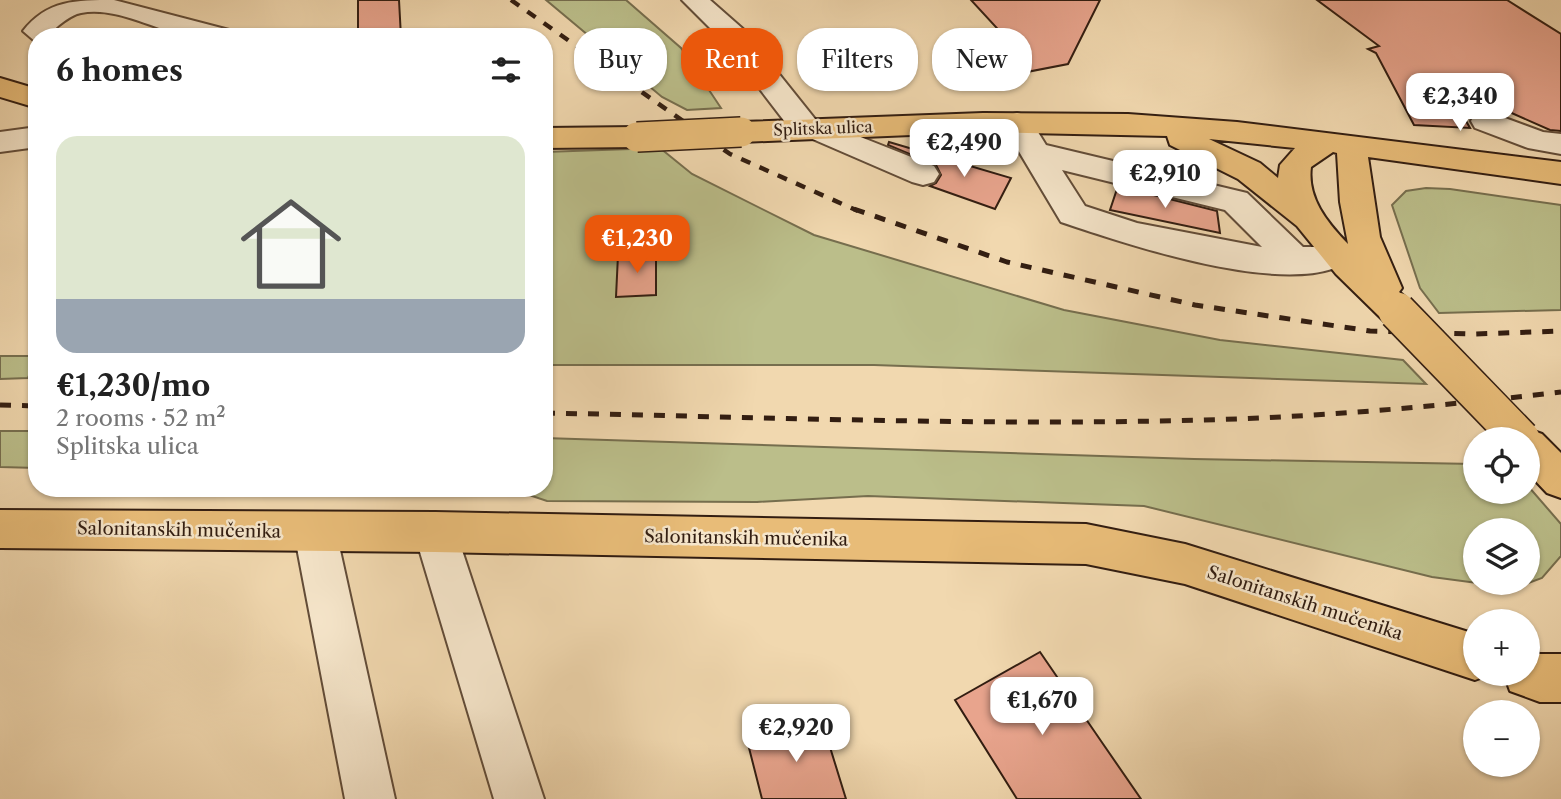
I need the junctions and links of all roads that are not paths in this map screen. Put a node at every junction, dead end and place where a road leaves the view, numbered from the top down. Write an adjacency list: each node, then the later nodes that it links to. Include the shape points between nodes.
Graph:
1 (695, 0): 9 (street, via 733,35)
2 (40, 28): 3 (street, via 53,16 79,5)
3 (188, 28)
4 (0, 87): 5 (main road)
5 (28, 96)
6 (1486, 121): 13 (street, via 1539,141)
7 (1017, 123): 8 (main road, Splitska ulica); 9 (main road, Splitska ulica); 15 (street)
8 (1128, 124): 14 (main road, Splitska ulica); 18 (main road, via 1180,137 1219,154 1249,171)
9 (810, 128): 11 (main road, Splitska ulica, bridge); 17 (street)
10 (28, 137): 12 (street)
11 (553, 138)
12 (0, 142)
13 (1561, 144)
14 (1339, 145): 16 (main road, Splitska ulica); 18 (main road, via 1306,155 1296,165 1297,196); 19 (main road, via 1366,250)
15 (1035, 153): 15 (street, via 1073,214 1134,234 1253,260 1308,261 1236,201)
16 (1561, 173)
17 (923, 174)
18 (1309, 219): 19 (main road, via 1359,277)
19 (1397, 311): 20 (main road, bridge)
20 (1510, 427)
21 (0, 529): 22 (main road, Salonitanskih mučenika)
22 (315, 532): 23 (main road, Salonitanskih mučenika); 27 (street)
23 (435, 532): 24 (main road, Salonitanskih mučenika, via 1086,544 1185,564); 28 (street)
24 (1463, 653)
25 (1540, 678): 26 (main road)
26 (1561, 678)
27 (370, 799)
28 (519, 799)

